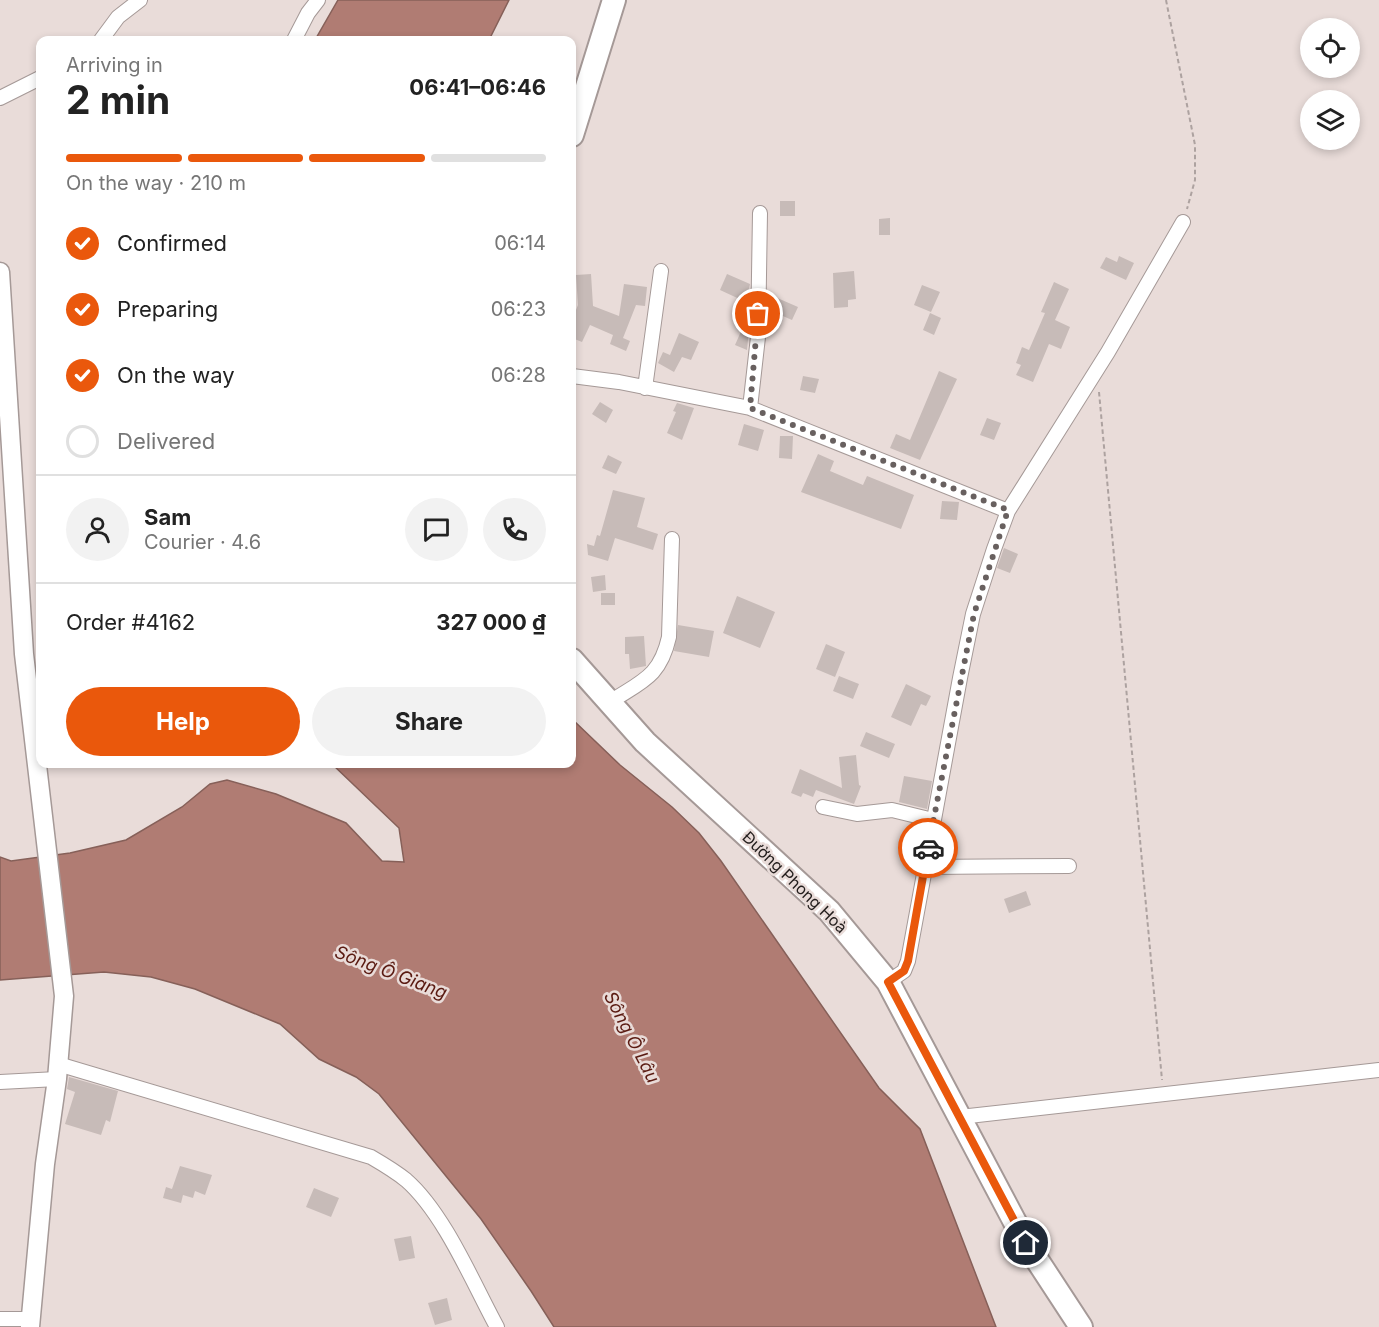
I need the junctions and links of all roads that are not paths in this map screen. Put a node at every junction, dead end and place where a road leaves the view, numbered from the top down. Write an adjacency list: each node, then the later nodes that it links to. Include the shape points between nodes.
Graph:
1 (140, 0): 4 (street, via 118,17)
2 (318, 0): 5 (street)
3 (614, 0): 8 (main road)
4 (104, 36)
5 (296, 36)
6 (36, 80): 7 (street)
7 (0, 98)
8 (576, 122)
9 (760, 213): 15 (street, via 758,337)
10 (1183, 222): 16 (street, via 1108,352)
11 (661, 271): 14 (street)
12 (0, 272): 20 (street, via 24,654)
13 (576, 377): 14 (street)
14 (645, 388): 15 (street)
15 (750, 408): 16 (street)
16 (1008, 510): 23 (street, via 974,614)
17 (672, 540): 19 (street, via 666,651 653,675)
18 (576, 664): 19 (main road, Đường Phong Hoà)
19 (610, 702): 26 (main road, Đường Phong Hoà, via 645,742 829,911)
20 (36, 755)
21 (38, 768): 28 (street, via 64,996)
22 (823, 807): 23 (street, via 857,814 892,810)
23 (933, 820): 25 (street)
24 (1070, 866): 25 (street)
25 (925, 867): 26 (street, via 908,961 904,971)
26 (888, 982): 30 (main road, Đường Phong Hoà)
27 (1379, 1070): 30 (street)
28 (58, 1071): 29 (street); 32 (street); 33 (street, via 371,1157 408,1182 430,1209)
29 (0, 1082)
30 (960, 1117): 34 (main road, Đường Phong Hoà, via 1026,1243)
31 (0, 1319): 32 (street)
32 (30, 1323)
33 (497, 1327)
34 (1081, 1327)

